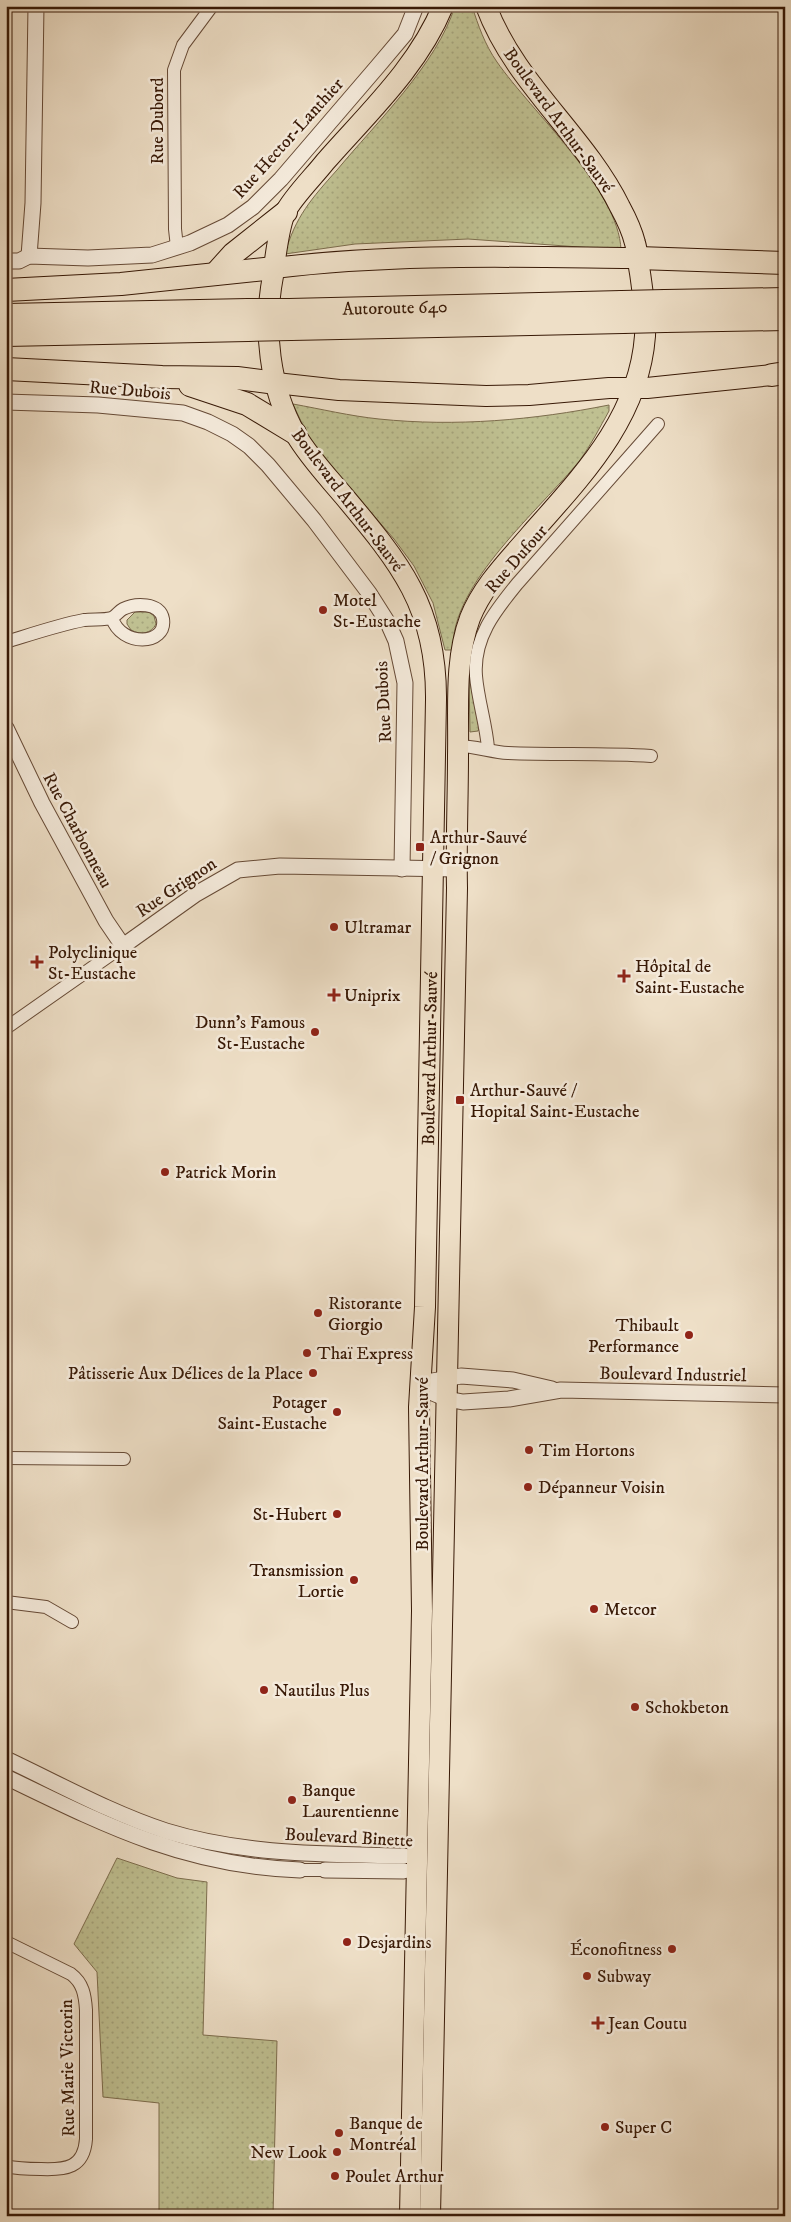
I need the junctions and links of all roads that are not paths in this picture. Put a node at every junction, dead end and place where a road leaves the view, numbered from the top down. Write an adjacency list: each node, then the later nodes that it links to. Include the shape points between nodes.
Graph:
1 (36, 6): 8 (street, via 33,203)
2 (212, 6): 7 (street, Rue Dubord, via 183,45 174,70)
3 (416, 6): 7 (street, Rue Hector-Lanthier, via 398,42 270,190 228,225)
4 (443, 6): 6 (main road, Boulevard Arthur-Sauvé, via 410,64)
5 (486, 6): 9 (main road, Boulevard Arthur-Sauvé, via 499,37 517,66 613,192 632,234)
6 (286, 212): 12 (main road, Boulevard Arthur-Sauvé); 13 (highway, via 232,254)
7 (177, 247): 8 (street, Rue Hector-Lanthier, via 144,256)
8 (29, 256): 10 (street, Rue Hector-Lanthier, via 20,261)
9 (638, 258): 11 (highway); 12 (main road, via 387,258); 25 (main road, Boulevard Arthur-Sauvé, via 644,294 645,334)
10 (6, 261)
11 (785, 262)
12 (274, 268): 13 (highway); 24 (main road, Boulevard Arthur-Sauvé, via 268,324)
13 (215, 274): 14 (highway, via 120,284)
14 (6, 290)
15 (785, 299): 16 (highway, Autoroute 640)
16 (665, 311): 18 (highway, Autoroute 640); 19 (highway, Autoroute 640, bridge)
17 (6, 315): 19 (highway, Autoroute 640)
18 (785, 319)
19 (248, 320): 20 (highway, Autoroute 640)
20 (6, 335)
21 (6, 370): 23 (highway)
22 (780, 374): 25 (main road)
23 (162, 377): 24 (highway); 28 (highway, via 238,400)
24 (276, 382): 25 (main road, via 339,390 469,396); 28 (main road, Boulevard Arthur-Sauvé)
25 (634, 388): 32 (main road, Boulevard Arthur-Sauvé, via 624,413 600,452 492,580 474,609 461,651)
26 (6, 402): 35 (street, Rue Dubois, via 98,405 183,413 232,434 268,466 369,593 396,641 405,683)
27 (658, 424): 33 (street, Rue Dufour, via 517,584 486,627 477,653 476,676)
28 (295, 433): 36 (main road, Boulevard Arthur-Sauvé, via 399,565 430,631 436,688)
29 (112, 618): 30 (street, via 68,624)
30 (6, 642)
31 (6, 728): 38 (street, Rue Charbonneau, via 42,803)
32 (458, 746): 33 (street); 37 (main road, Boulevard Arthur-Sauvé)
33 (488, 748): 34 (street, via 506,753)
34 (651, 756)
35 (402, 868): 36 (street, Rue Grignon); 38 (street, Rue Grignon, via 280,866 238,870 196,894)
36 (432, 869): 37 (street, Rue Grignon); 41 (main road, Boulevard Arthur-Sauvé)
37 (456, 869): 40 (main road, Boulevard Arthur-Sauvé)
38 (122, 946): 39 (street, Rue Grignon)
39 (6, 1028)
40 (447, 1378): 41 (street, Boulevard Industriel); 42 (street, Boulevard Industriel, via 513,1380); 44 (main road, Boulevard Arthur-Sauvé)
41 (421, 1386): 44 (street, Boulevard Industriel); 52 (main road, Boulevard Arthur-Sauvé, via 422,1611)
42 (561, 1390): 43 (street, Boulevard Industriel); 44 (street, Boulevard Industriel, via 468,1402)
43 (785, 1395)
44 (447, 1399): 51 (main road, Boulevard Arthur-Sauvé)
45 (6, 1458): 46 (street)
46 (124, 1459)
47 (6, 1602): 48 (street, via 46,1607)
48 (72, 1622)
49 (6, 1759): 52 (street, Boulevard Binette, via 124,1815 196,1839 284,1853)
50 (6, 1778): 53 (street, Boulevard Binette, via 109,1826 161,1846 227,1863)
51 (438, 1863): 52 (street, Boulevard Binette); 58 (main road, Boulevard Arthur-Sauvé)
52 (410, 1864): 54 (street, Boulevard Binette); 57 (main road, Boulevard Arthur-Sauvé)
53 (300, 1870): 54 (street, Boulevard Binette)
54 (324, 1870)
55 (6, 1942): 56 (street, Rue Marie Victorin, via 71,1974 84,1990 86,2010 85,2150 80,2159 68,2168)
56 (6, 2166)
57 (410, 2216)
58 (430, 2216)

